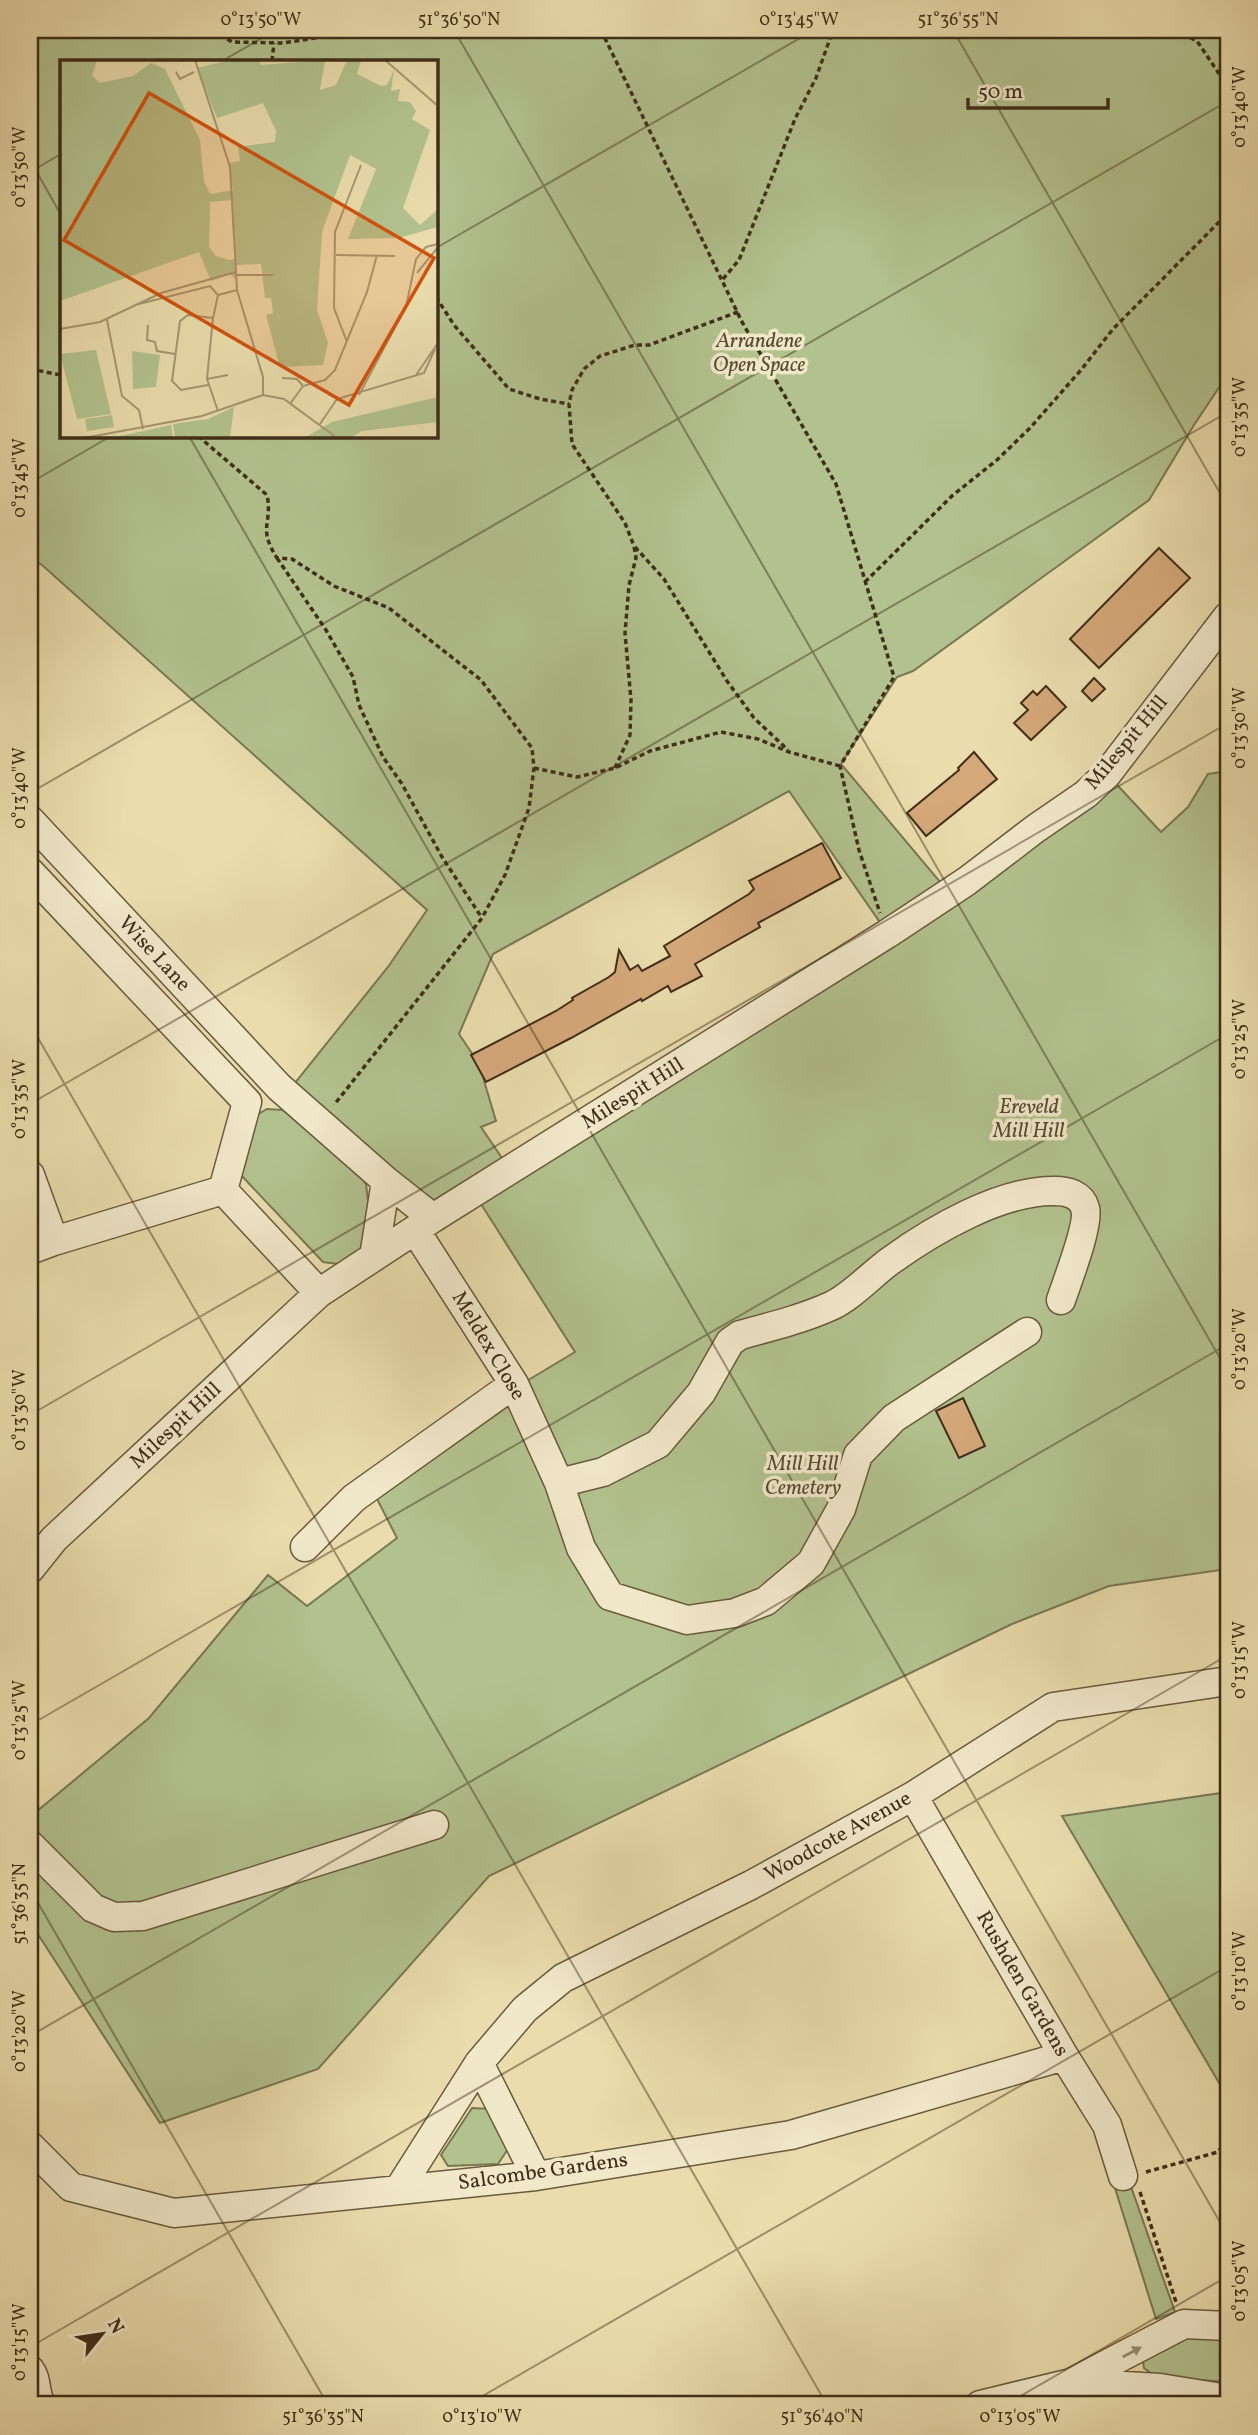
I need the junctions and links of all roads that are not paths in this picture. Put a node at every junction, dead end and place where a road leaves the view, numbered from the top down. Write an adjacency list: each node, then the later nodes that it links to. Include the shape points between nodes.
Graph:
1 (1228, 616): 9 (street, Milespit Hill, via 1107,774 1086,794 887,934)
2 (30, 820): 4 (street, Wise Lane)
3 (30, 872): 5 (street, Wise Lane)
4 (279, 1087): 5 (street); 7 (street, Wise Lane)
5 (247, 1102): 8 (street)
6 (30, 1175): 10 (street)
7 (386, 1181): 9 (street, Wise Lane); 11 (street)
8 (223, 1190): 10 (street); 12 (street)
9 (424, 1224): 11 (street, Milespit Hill); 15 (street, Meldex Close)
10 (42, 1245)
11 (374, 1257): 12 (street, Milespit Hill)
12 (318, 1293): 18 (street, Milespit Hill, via 54,1539)
13 (1061, 1300): 16 (street, via 1086,1209 1066,1191 1000,1199 893,1259 833,1305 730,1342 701,1392 659,1444 603,1472)
14 (1027, 1332): 16 (street, Meldex Close, via 894,1418 858,1455 841,1509 811,1563 766,1601 735,1613 687,1620 610,1596 581,1548)
15 (514, 1384): 16 (street, Meldex Close); 17 (street, via 354,1498)
16 (555, 1474)
17 (305, 1547)
18 (30, 1569)
19 (1228, 1681): 20 (street, Woodcote Avenue, via 1053,1707)
20 (913, 1796): 23 (street, Rushden Gardens); 24 (street, Woodcote Avenue, via 751,1885 563,1978 524,2009)
21 (434, 1825): 22 (street, via 143,1916 114,1917 93,1908)
22 (30, 1845)
23 (1064, 2056): 26 (street, Salcombe Gardens, via 791,2135); 27 (street, Rushden Gardens, via 1107,2125)
24 (479, 2063): 26 (street); 28 (street, Woodcote Avenue)
25 (30, 2146): 28 (street, Salcombe Gardens, via 71,2187 174,2213)
26 (536, 2176): 28 (street, Salcombe Gardens)
27 (1123, 2176)
28 (399, 2189)
29 (1228, 2326): 31 (street, one-way to 29, via 1184,2324)
30 (30, 2370): 33 (street)
31 (1071, 2383): 32 (street, via 1160,2388); 34 (street)
32 (1228, 2399)
33 (37, 2402)
34 (981, 2405)

